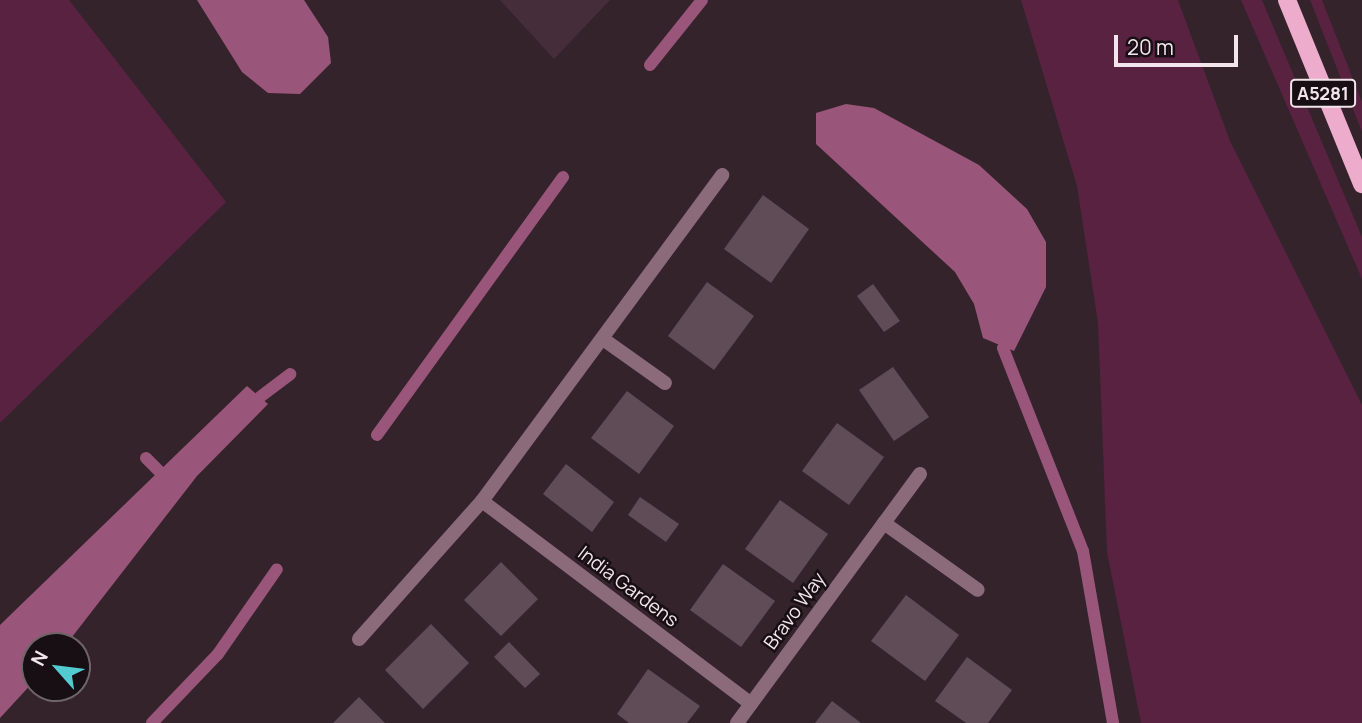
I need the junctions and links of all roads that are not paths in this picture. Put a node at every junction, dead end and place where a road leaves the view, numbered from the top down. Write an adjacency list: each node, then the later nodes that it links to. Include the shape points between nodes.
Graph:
1 (1287, 0): 3 (main road, A5281)
2 (722, 175): 4 (street)
3 (1362, 184)
4 (603, 340): 5 (street); 7 (street)
5 (665, 383)
6 (920, 474): 8 (street, Bravo Way)
7 (482, 501): 10 (street); 11 (street, India Gardens)
8 (884, 523): 9 (street); 11 (street, Bravo Way)
9 (978, 590)
10 (359, 639)
11 (751, 704): 12 (street, Bravo Way)
12 (737, 723)

